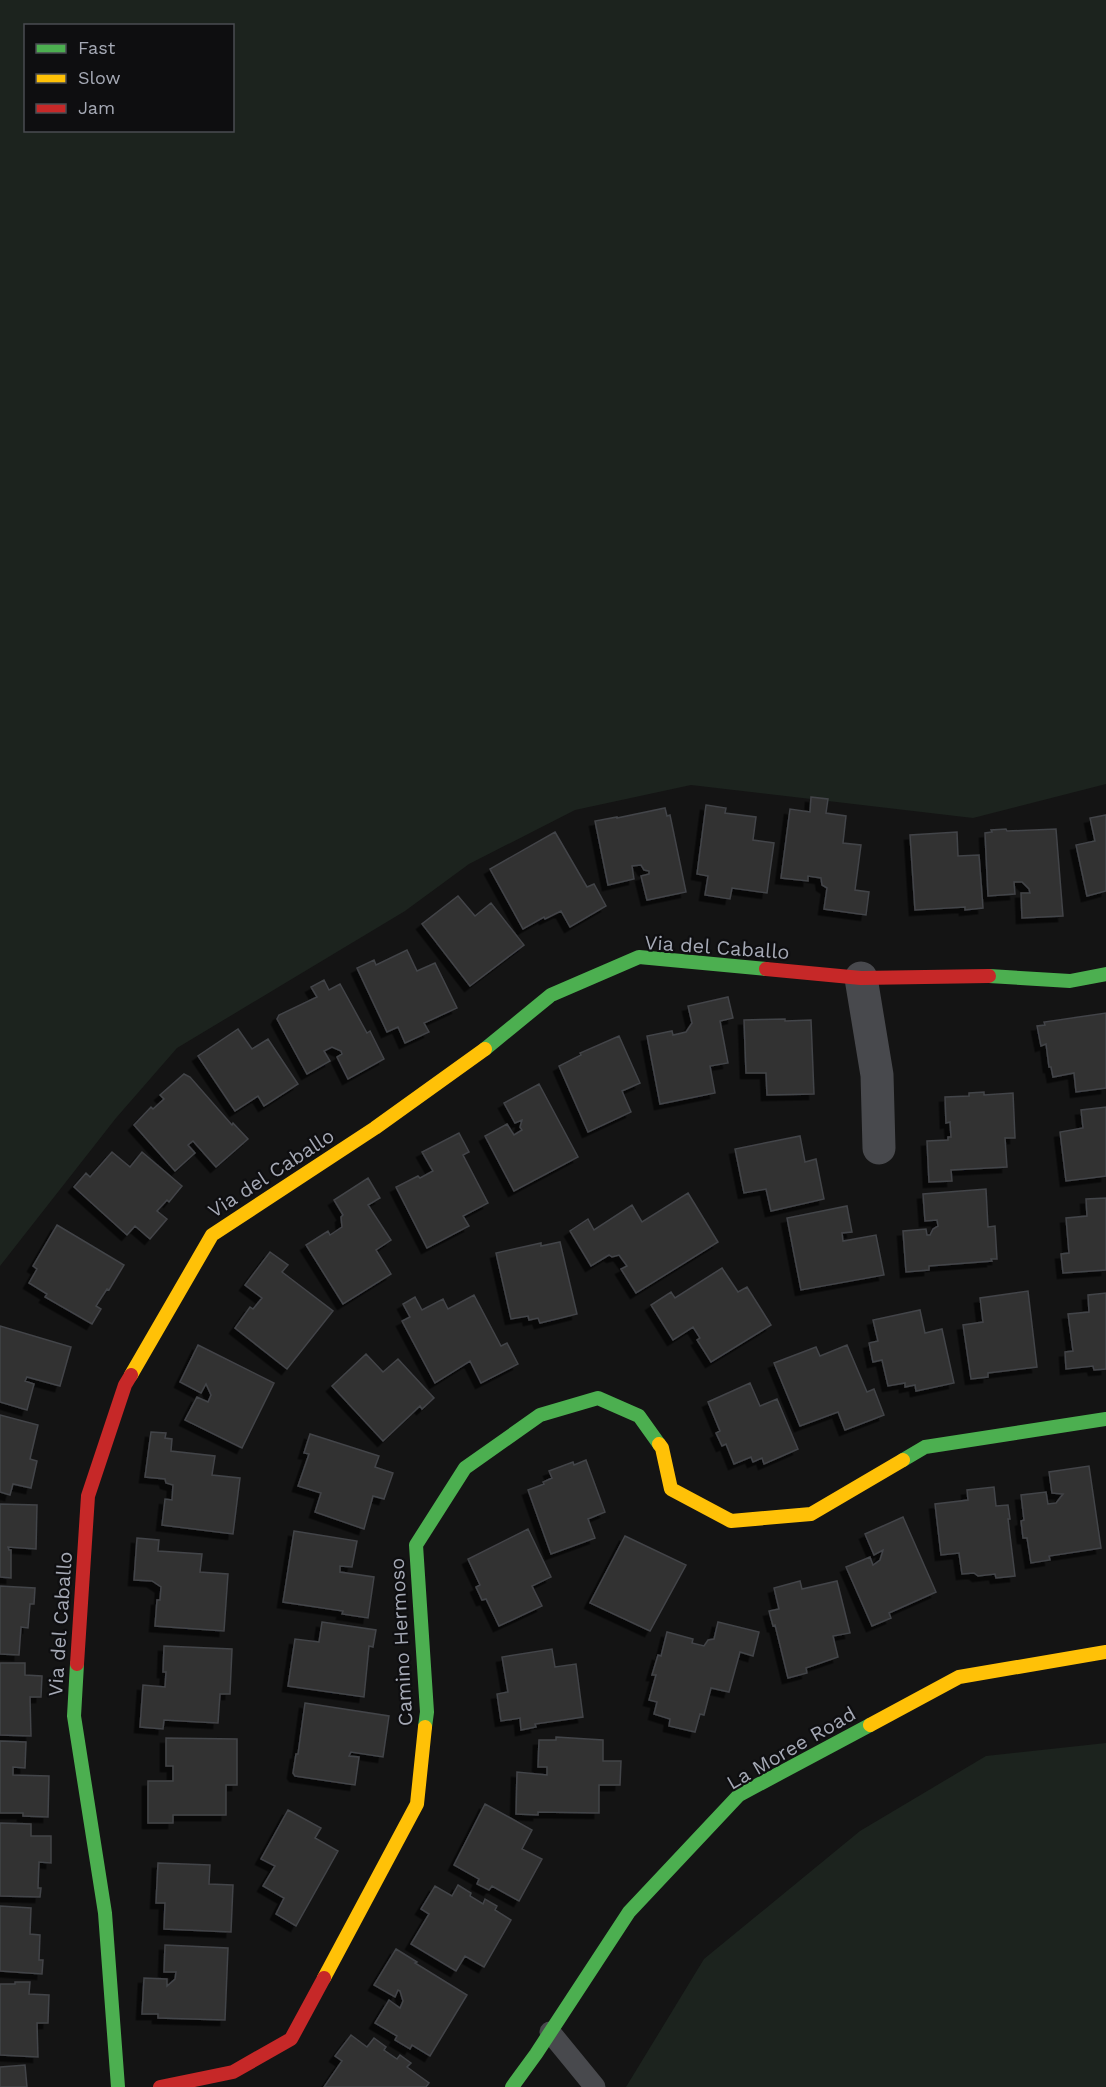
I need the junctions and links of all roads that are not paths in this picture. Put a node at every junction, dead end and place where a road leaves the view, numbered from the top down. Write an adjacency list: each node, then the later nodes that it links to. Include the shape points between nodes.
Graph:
1 (1106, 974): 2 (street, Via del Caballo, via 1070,981 981,976)
2 (861, 978): 3 (street, via 877,1075); 7 (street, Via del Caballo, via 639,957 551,995 474,1057 375,1128 212,1235 125,1385 88,1496 74,1716 105,1913)
3 (879, 1148)
4 (1106, 1419): 8 (street, Camino Hermoso, via 925,1447 811,1514 731,1521 671,1489 662,1448 639,1416 598,1398 540,1415 465,1468 416,1545 427,1712 417,1804 291,2039 233,2072)
5 (1106, 1652): 6 (street, La Moree Road, via 959,1677 739,1795 629,1912)
6 (550, 2032): 9 (street, La Moree Road); 10 (lane)
7 (118, 2087)
8 (160, 2087)
9 (512, 2087)
10 (595, 2087)

